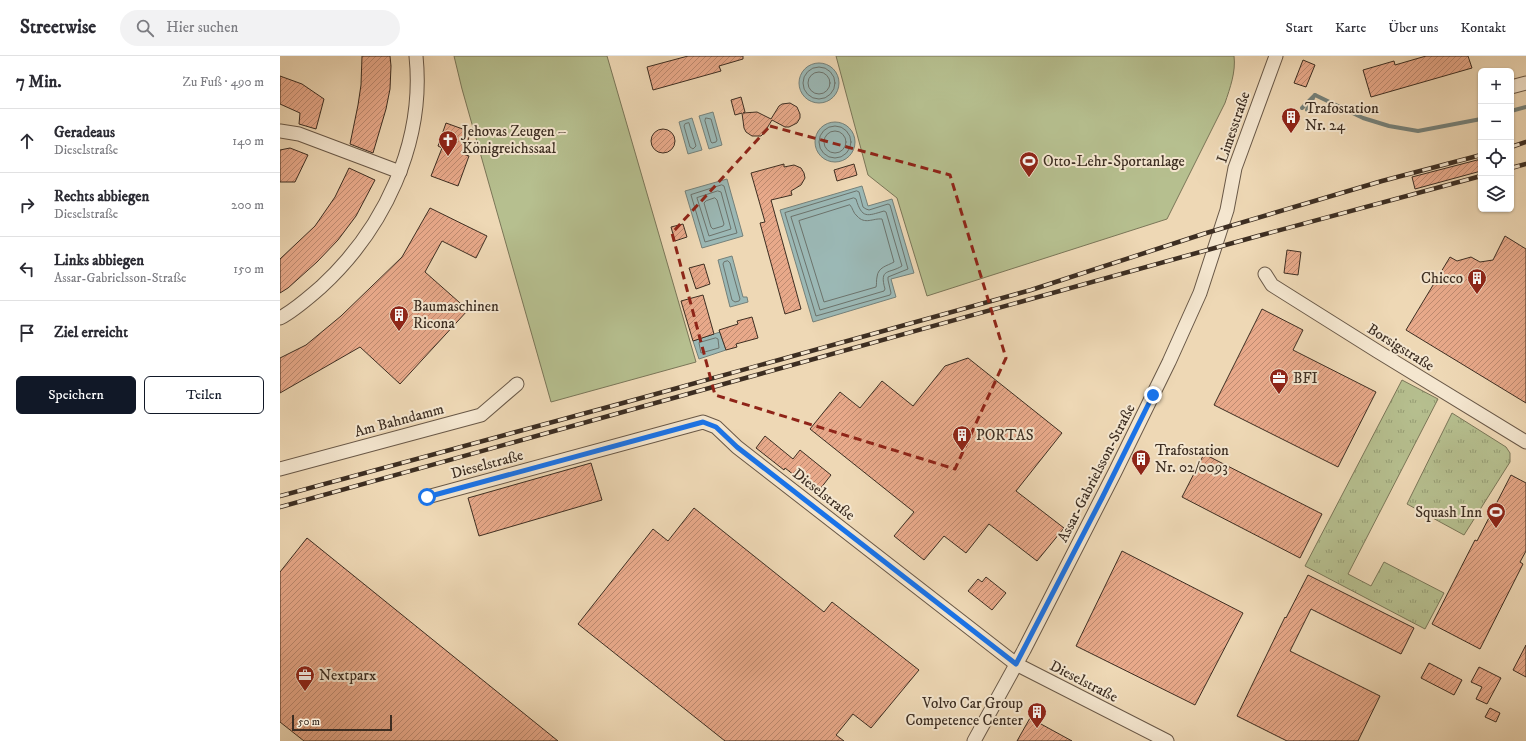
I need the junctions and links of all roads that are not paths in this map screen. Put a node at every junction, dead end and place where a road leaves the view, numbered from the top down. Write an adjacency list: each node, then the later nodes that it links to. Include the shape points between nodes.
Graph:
1 (416, 56): 6 (street, via 416,99 406,155)
2 (1276, 56): 7 (street, Limesstraße, via 1235,168)
3 (1526, 83): 4 (street)
4 (1514, 86)
5 (280, 131): 6 (street, via 299,134)
6 (400, 172): 9 (street, via 376,221 350,257 304,302)
7 (1227, 210): 14 (street, Assar-Gabrielsson-Straße, via 1200,293 1169,362 1106,491)
8 (1265, 274): 11 (street, Borsigstraße, via 1272,285)
9 (280, 318)
10 (518, 384): 12 (street, Am Bahndamm, via 481,415)
11 (1526, 442)
12 (280, 469)
13 (427, 497): 14 (street, Dieselstraße, via 703,422 716,427 743,452)
14 (1016, 664): 15 (street, Assar-Gabrielsson-Straße); 16 (street, Dieselstraße)
15 (974, 741)
16 (1167, 741)

